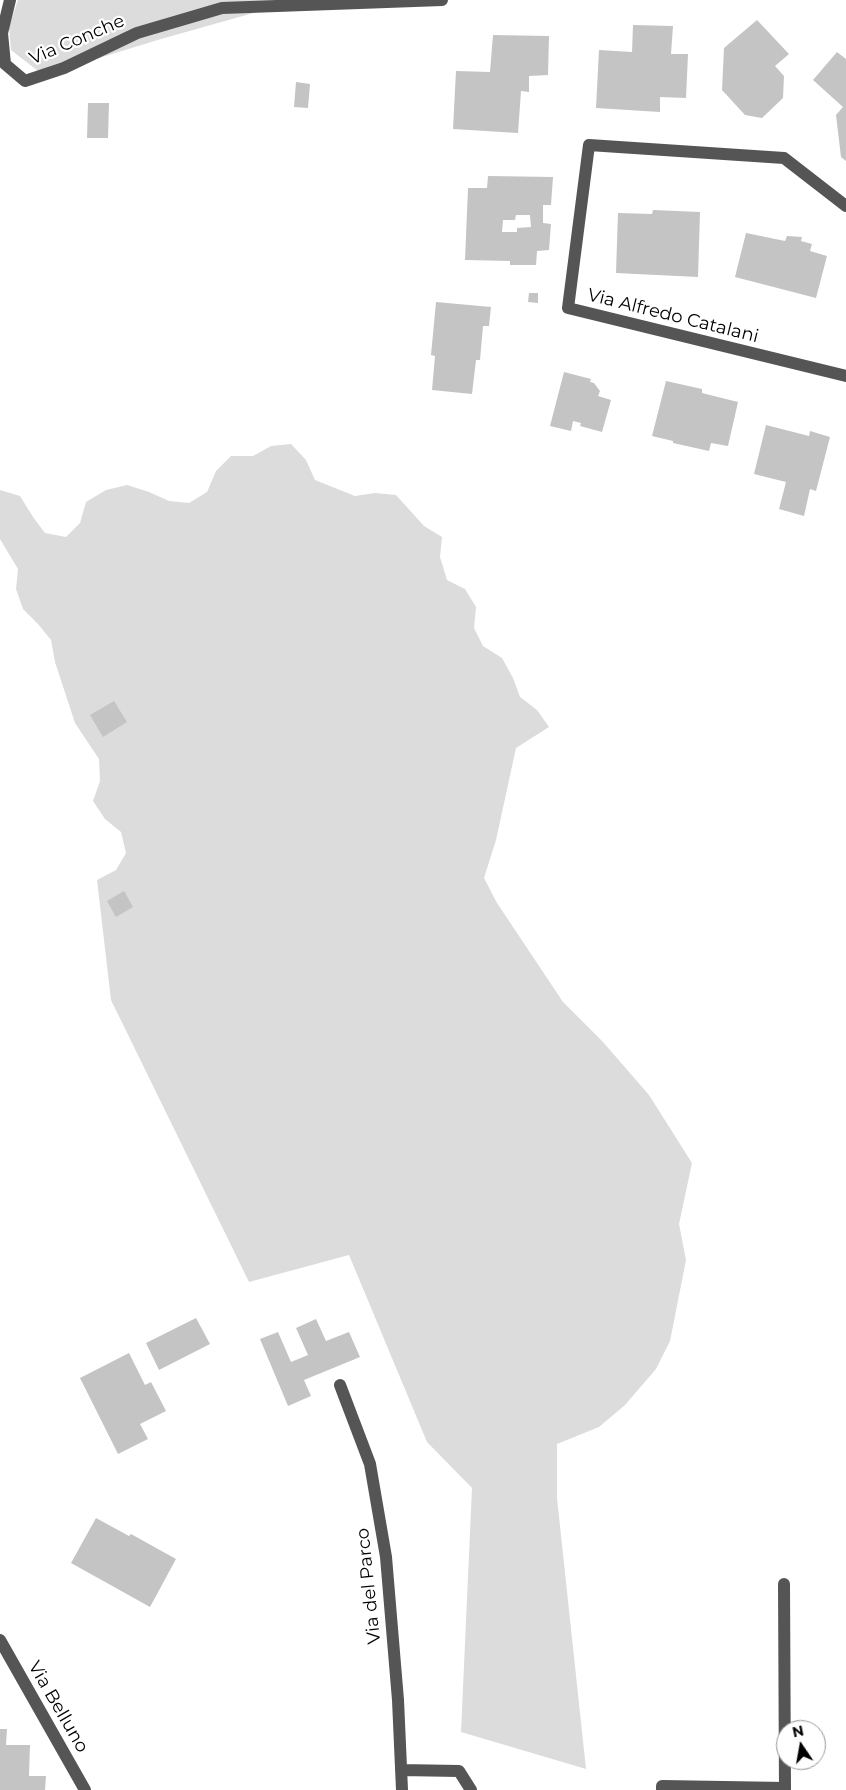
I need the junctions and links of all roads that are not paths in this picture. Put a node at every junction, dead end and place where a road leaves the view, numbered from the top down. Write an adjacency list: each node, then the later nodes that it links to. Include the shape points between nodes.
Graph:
1 (10, 0): 2 (street, Via Conche, via 2,33 5,64 25,81 64,68 137,33 222,8)
2 (442, 0)
3 (846, 206): 4 (street, Via Alfredo Catalani, via 784,158 589,145 568,308)
4 (846, 376)
5 (340, 1385): 8 (street, Via del Parco, via 370,1464 386,1557)
6 (784, 1584): 9 (street)
7 (0, 1640): 10 (street, Via Belluno)
8 (401, 1770): 11 (street, Via del Parco); 12 (street, via 459,1771)
9 (786, 1789): 13 (street, via 662,1786)
10 (85, 1790)
11 (402, 1790)
12 (471, 1790)
13 (662, 1790)

